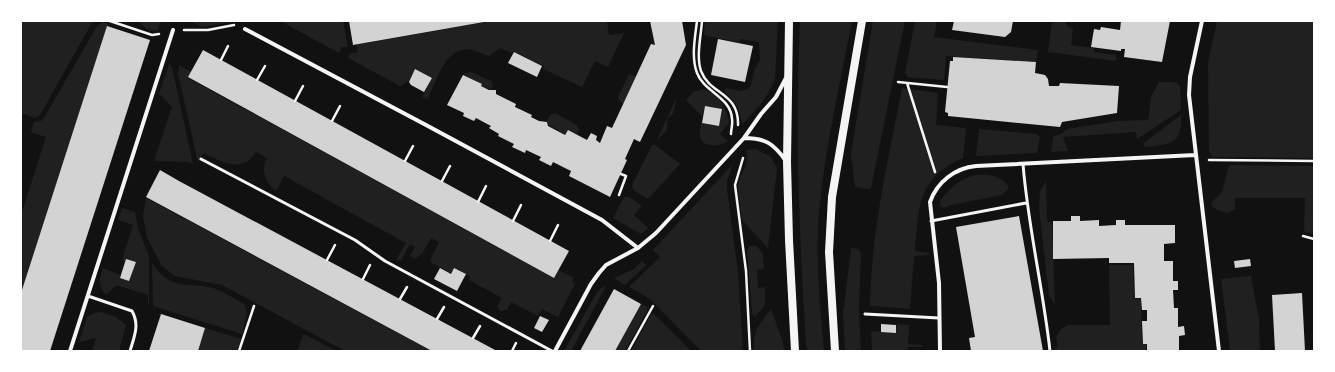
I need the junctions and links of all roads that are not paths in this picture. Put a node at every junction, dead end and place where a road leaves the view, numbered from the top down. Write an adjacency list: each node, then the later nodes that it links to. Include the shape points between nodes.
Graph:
1 (789, 21): 6 (main road)
2 (862, 21): 22 (main road, via 832,197 830,252)
3 (1202, 21): 8 (street, via 1190,77 1189,95)
4 (245, 29): 14 (street, via 602,220)
5 (173, 30): 15 (street)
6 (788, 76): 7 (street, via 776,97); 10 (main road)
7 (744, 138): 10 (street, via 770,143); 14 (street, via 656,233)
8 (1195, 156): 11 (street); 25 (street)
9 (202, 158): 20 (lane)
10 (787, 162): 21 (main road)
11 (1023, 164): 12 (lane); 13 (street, via 970,166 947,177 933,193 930,202)
12 (1026, 203): 13 (lane); 24 (lane)
13 (931, 221): 17 (street, via 939,283)
14 (638, 248): 20 (street, via 606,265 599,273)
15 (88, 296): 18 (street); 19 (lane, via 132,311 137,318 137,326)
16 (865, 314): 17 (lane)
17 (939, 318): 23 (street)
18 (70, 351)
19 (130, 351)
20 (553, 351)
21 (796, 351)
22 (835, 351)
23 (940, 351)
24 (1050, 351)
25 (1219, 351)

